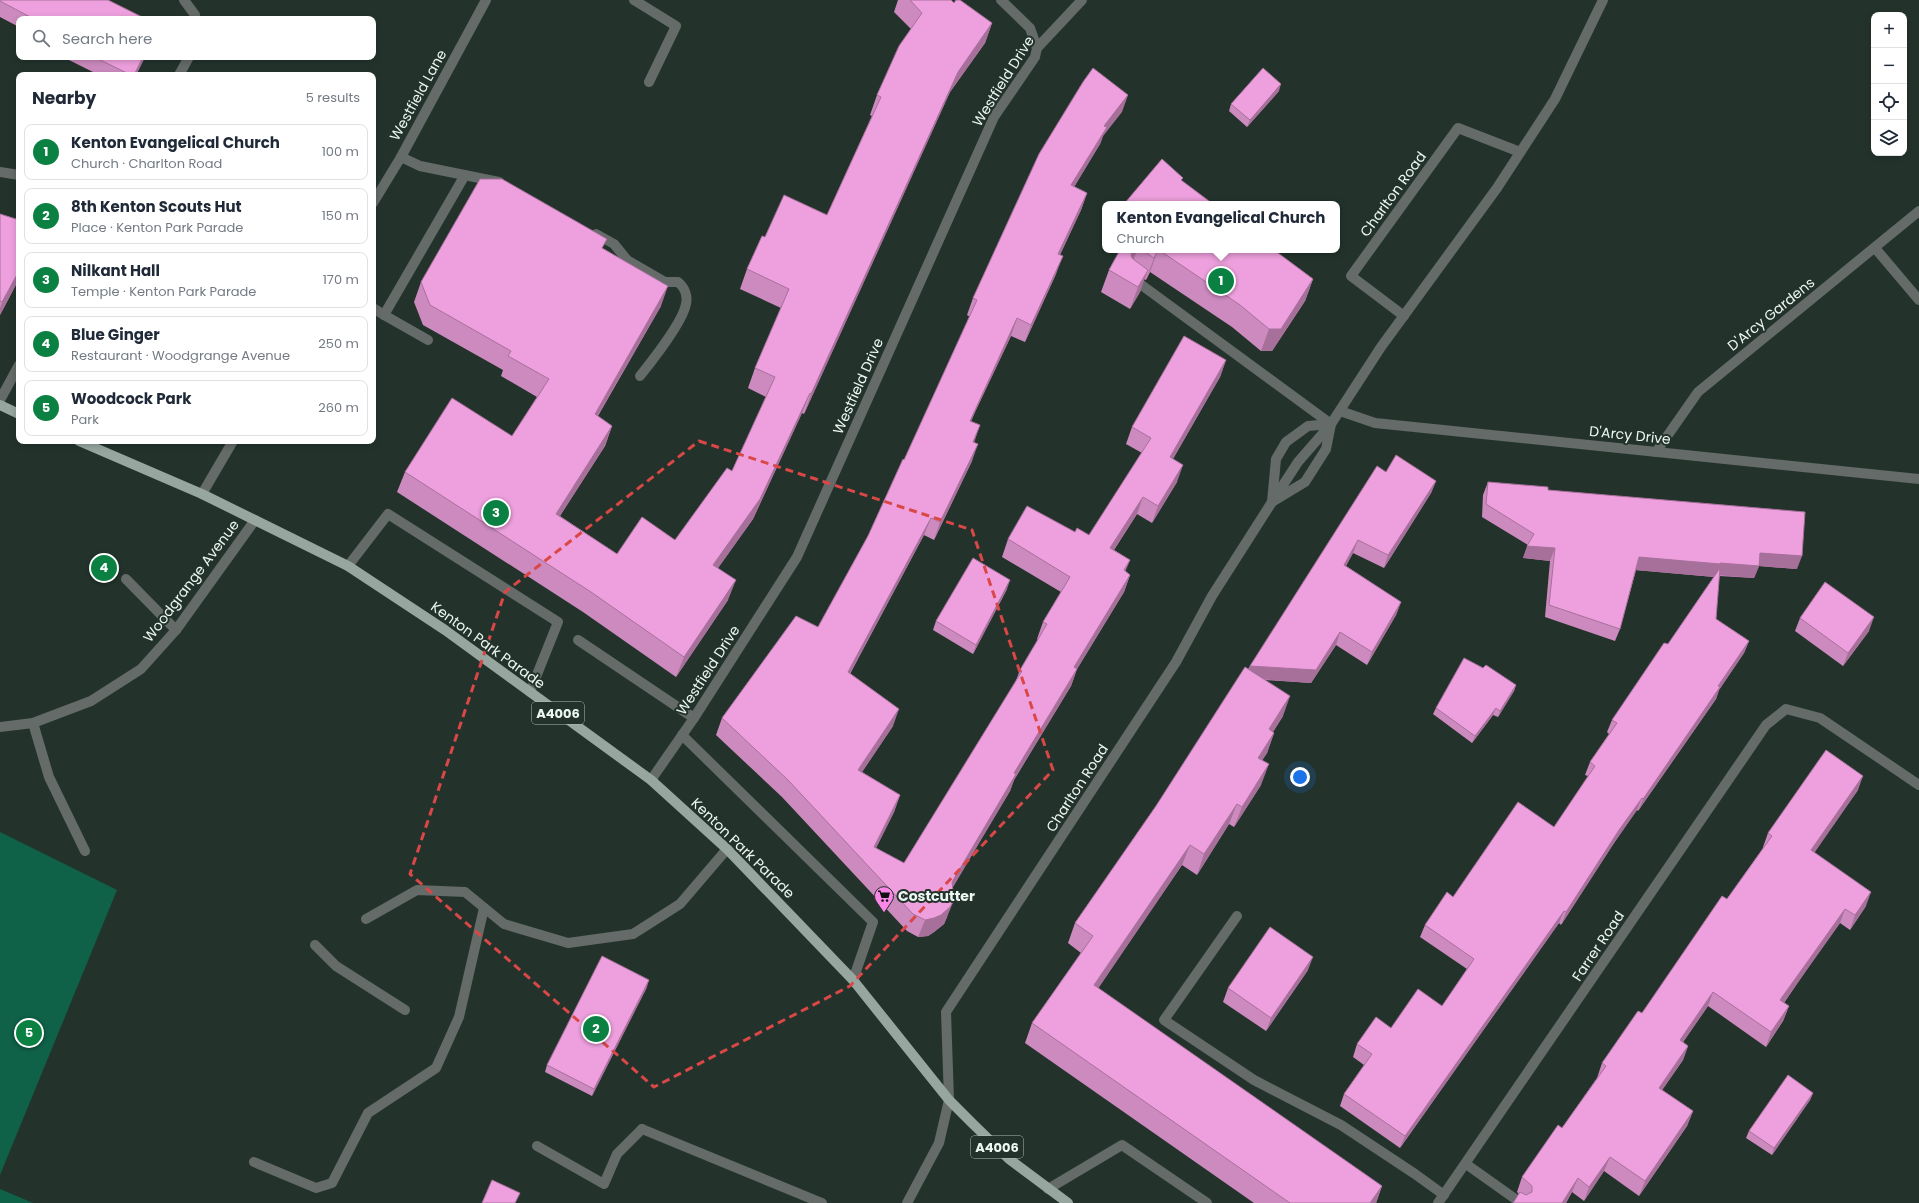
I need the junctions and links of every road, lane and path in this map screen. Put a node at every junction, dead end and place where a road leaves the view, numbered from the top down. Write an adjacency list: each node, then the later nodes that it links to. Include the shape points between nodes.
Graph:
1 (184, 0): 7 (street)
2 (486, 0): 13 (street, Westfield Lane)
3 (634, 0): 11 (street, via 676,26)
4 (1001, 0): 8 (street, via 1030,28)
5 (1082, 0): 8 (street, Westfield Drive)
6 (1603, 0): 12 (street, Charlton Road, via 1556,99)
7 (195, 16)
8 (1037, 48): 47 (street, Westfield Drive, via 1035,57 994,117 797,557)
9 (187, 60): 10 (street)
10 (181, 72)
11 (649, 82)
12 (1520, 152): 26 (street, Charlton Road, via 1497,188); 26 (street, Charlton Road, via 1458,128 1351,276)
13 (401, 157): 16 (street, via 420,166); 18 (street, Westfield Lane)
14 (0, 172): 15 (street)
15 (16, 175)
16 (464, 175): 17 (street, via 502,182); 25 (street)
17 (508, 186)
18 (376, 198)
19 (1919, 211): 21 (street, D'Arcy Gardens)
20 (588, 230): 29 (street, via 614,244 627,260 665,282 678,282 686,293 687,303 684,311 659,352)
21 (1874, 248): 23 (street); 37 (street, D'Arcy Gardens, via 1698,392)
22 (1129, 276): 34 (street)
23 (1919, 300)
24 (376, 310): 25 (street)
25 (384, 315): 27 (street)
26 (1404, 316): 32 (street, Charlton Road)
27 (428, 340)
28 (16, 371): 30 (street)
29 (640, 376)
30 (0, 400)
31 (0, 405): 33 (main road)
32 (1340, 411): 34 (street, Charlton Road); 37 (street, D'Arcy Drive, via 1375,422)
33 (16, 413)
34 (1331, 424): 40 (street, Charlton Road, via 1298,462); 40 (street, Charlton Road, via 1326,450 1306,482); 40 (street, Charlton Road, via 1308,426 1286,442 1276,459)
35 (86, 444): 39 (main road, Kenton Park Parade / A4006)
36 (231, 444): 39 (street)
37 (1656, 452): 38 (street, D'Arcy Drive)
38 (1919, 480)
39 (202, 494): 41 (main road, Kenton Park Parade / A4006)
40 (1272, 502): 61 (street, Charlton Road, via 1212,596 1176,662 946,1012)
41 (254, 520): 42 (main road, Kenton Park Parade / A4006); 44 (street, Woodgrange Avenue)
42 (348, 566): 46 (main road, Kenton Park Parade / A4006, via 445,630); 46 (street, via 388,514 558,622)
43 (126, 579): 44 (street)
44 (176, 630): 48 (street, Woodgrange Avenue, via 141,669 91,701)
45 (578, 640): 47 (street)
46 (530, 692): 51 (main road, Kenton Park Parade / A4006)
47 (694, 718): 50 (street, Westfield Drive)
48 (33, 723): 49 (street, Woodgrange Avenue); 54 (street, via 49,776)
49 (0, 727)
50 (682, 735): 51 (street, Westfield Drive); 59 (street, via 873,922)
51 (650, 780): 53 (main road, Kenton Park Parade / A4006)
52 (1919, 785): 64 (street, Farrer Road, via 1820,718 1786,709 1766,725)
53 (727, 849): 55 (street, via 680,904 633,934 568,943 504,924); 59 (main road, Kenton Park Parade / A4006)
54 (85, 851)
55 (484, 908): 57 (street, via 465,892 417,890); 63 (street, via 459,1017 436,1068 368,1113 332,1183 316,1188)
56 (1237, 916): 66 (street, via 1164,1020 1254,1080 1341,1125 1415,1174)
57 (366, 919)
58 (315, 945): 60 (street, via 336,966)
59 (853, 980): 61 (main road, Kenton Park Parade / A4006)
60 (405, 1010)
61 (950, 1100): 65 (main road, A4006, via 1009,1159); 68 (street, Charlton Road, via 939,1143)
62 (537, 1146): 67 (street, via 604,1184 617,1154 642,1129)
63 (254, 1162)
64 (1466, 1164): 66 (street, Farrer Road); 71 (street)
65 (1048, 1189): 69 (main road, A4006); 70 (street, via 1122,1145)
66 (1441, 1199)
67 (822, 1203)
68 (907, 1203)
69 (1068, 1203)
70 (1207, 1203)
71 (1521, 1203)

